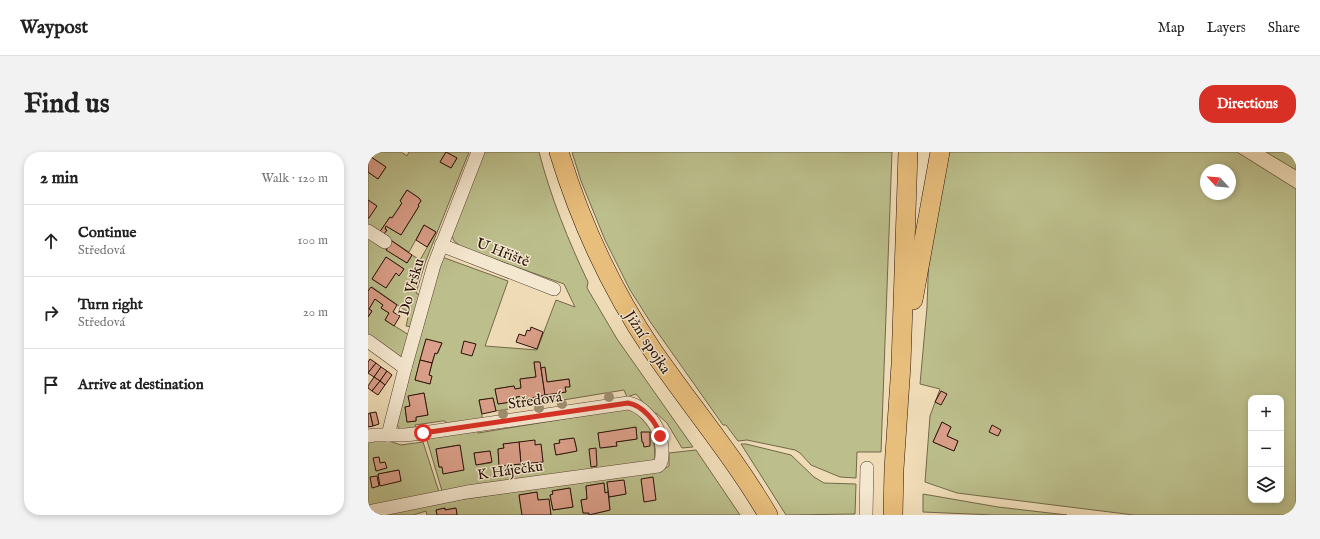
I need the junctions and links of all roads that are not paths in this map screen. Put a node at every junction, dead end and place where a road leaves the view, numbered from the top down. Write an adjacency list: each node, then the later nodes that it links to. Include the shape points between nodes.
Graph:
1 (478, 152): 7 (street, Do Vršku)
2 (559, 152): 17 (highway, Jižní spojka, via 583,222 614,288 653,351 741,471)
3 (908, 152): 10 (highway)
4 (940, 152): 10 (highway)
5 (368, 231): 6 (street)
6 (385, 242)
7 (441, 245): 8 (street, U Hřiště); 11 (street, Do Vršku)
8 (554, 289)
9 (368, 341): 11 (street)
10 (901, 364): 19 (highway)
11 (405, 368): 12 (street, Do Vršku)
12 (388, 435): 13 (street, Středová); 14 (street, Středová, via 405,436 628,403 637,406 659,431 662,460)
13 (368, 436)
14 (658, 466): 16 (street, K Háječku, via 467,492)
15 (867, 468): 18 (street)
16 (368, 512)
17 (768, 515)
18 (866, 515)
19 (893, 515)

